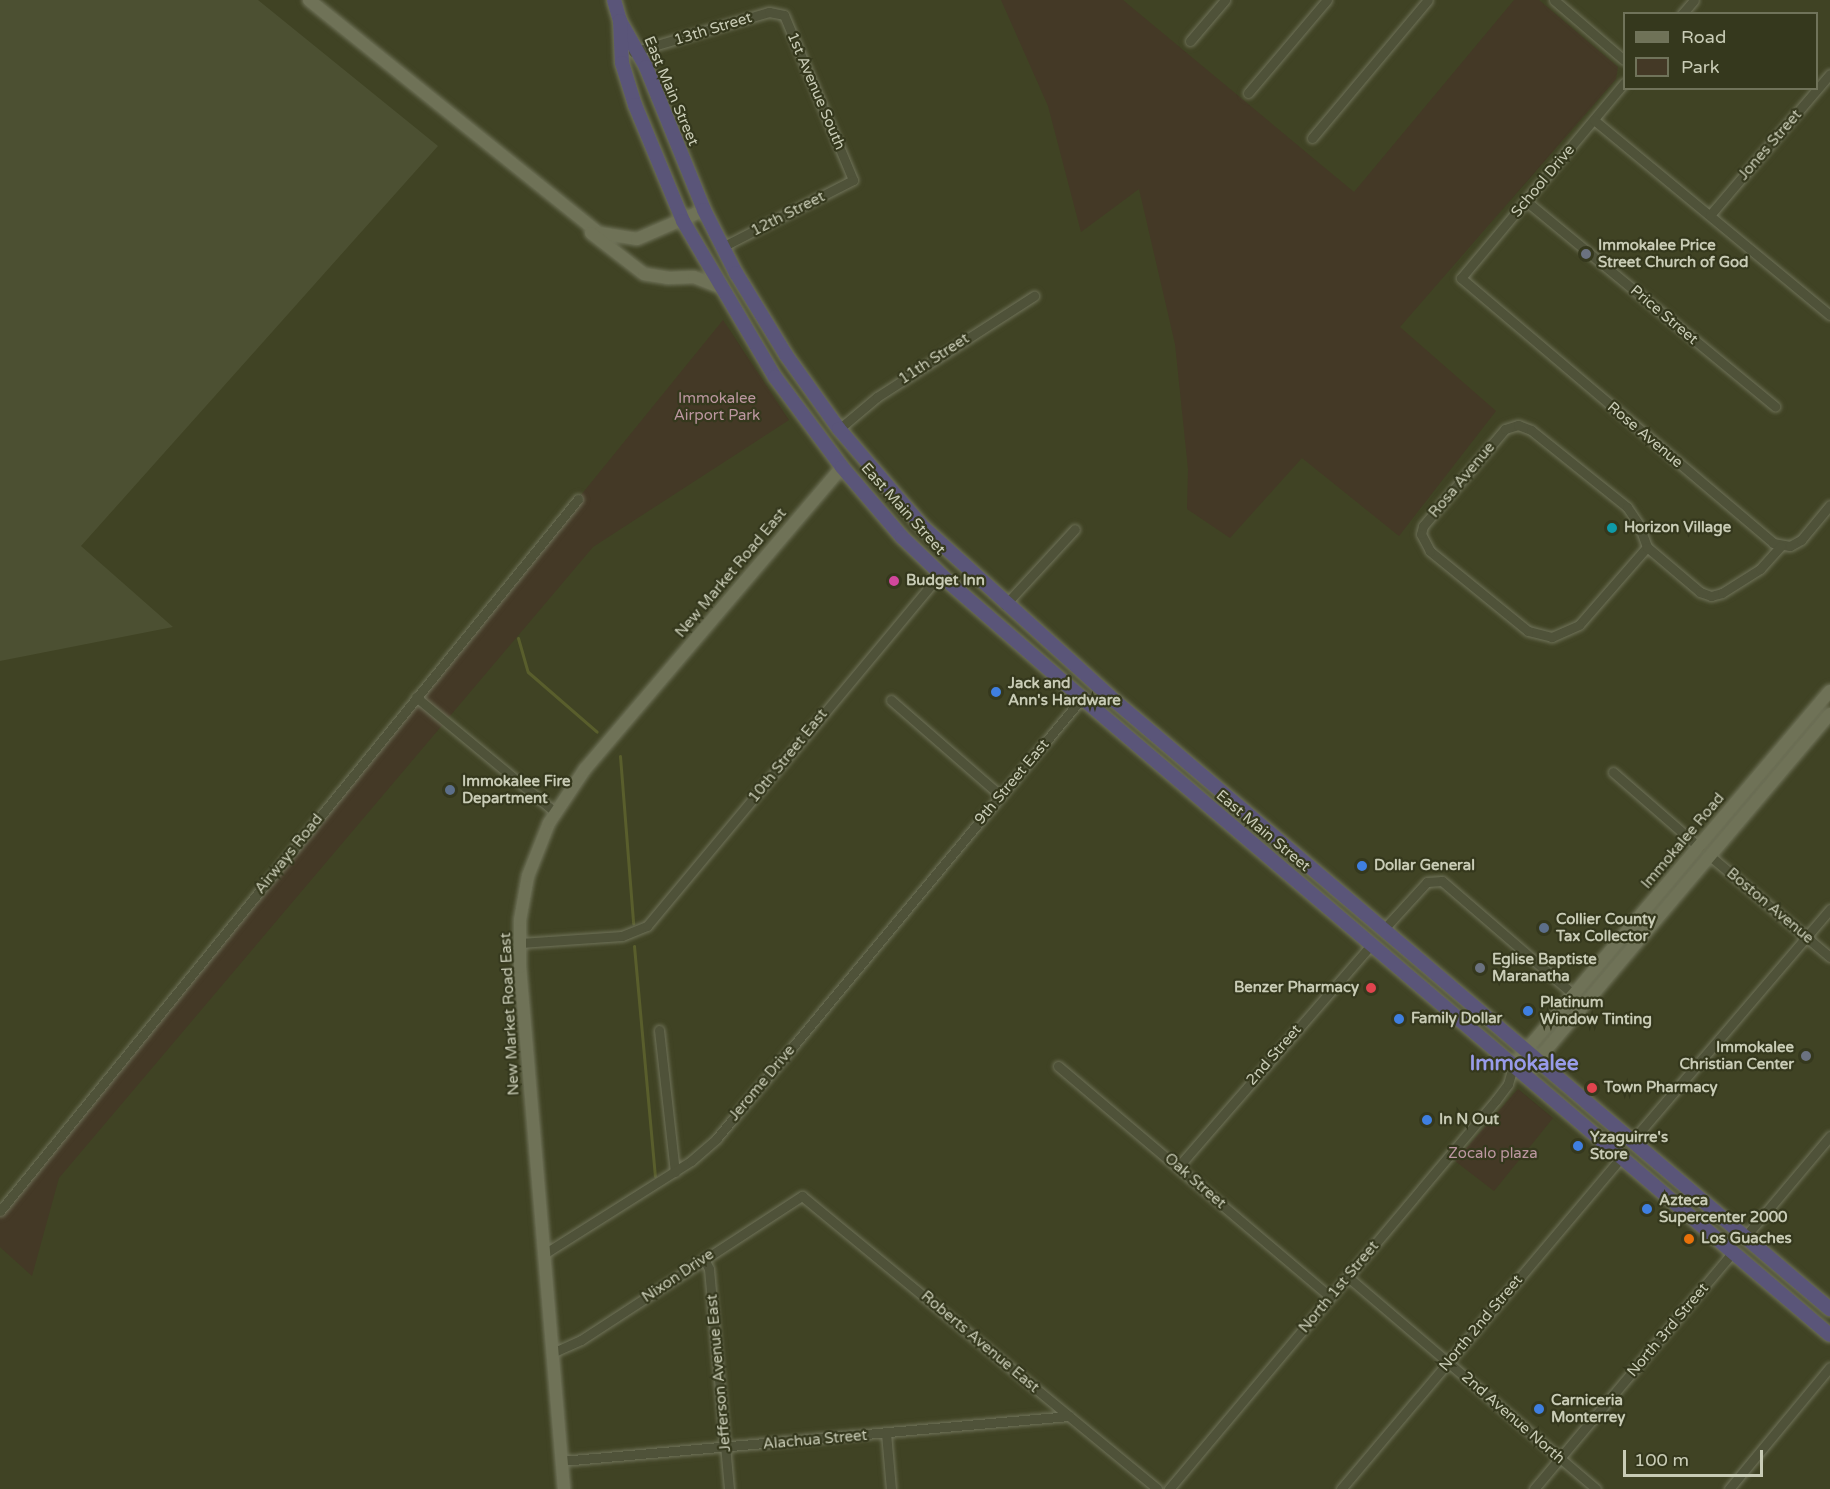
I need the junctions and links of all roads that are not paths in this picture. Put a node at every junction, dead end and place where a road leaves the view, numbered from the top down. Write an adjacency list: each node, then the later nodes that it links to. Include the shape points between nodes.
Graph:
1 (309, 0): 26 (main road)
2 (614, 0): 10 (highway, East Main Street)
3 (1225, 0): 11 (street)
4 (1327, 0): 19 (street)
5 (1428, 0): 21 (street)
6 (1554, 0): 14 (street)
7 (1694, 0): 9 (street)
8 (769, 12): 12 (street, 13th Street); 22 (street, 1st Avenue South, via 784,15)
9 (1684, 12)
10 (620, 21): 12 (highway, East Main Street); 13 (highway, East Main Street)
11 (1190, 41)
12 (638, 51): 13 (street, 13th Street); 24 (highway, East Main Street)
13 (622, 56): 27 (highway, East Main Street, via 654,156)
14 (1623, 59)
15 (1830, 75): 17 (street, Jones Street)
16 (1623, 84): 20 (street, School Drive)
17 (1818, 89)
18 (1817, 90): 25 (street, Jones Street)
19 (1248, 93)
20 (1594, 120): 23 (street, School Drive); 25 (street)
21 (1312, 138)
22 (853, 180): 28 (street, 12th Street)
23 (1526, 201): 29 (street, School Drive); 33 (street, Price Street)
24 (704, 210): 27 (main road); 28 (highway, East Main Street)
25 (1710, 215): 32 (street)
26 (576, 217): 27 (main road, via 599,233 623,239 655,234); 30 (main road, via 635,269 654,277 694,276)
27 (683, 221): 30 (highway, East Main Street)
28 (722, 247): 34 (highway, East Main Street, via 781,348)
29 (1461, 278): 40 (street, Rose Avenue, via 1757,530)
30 (720, 287): 36 (highway, East Main Street, via 775,377)
31 (1034, 296): 34 (street, 11th Street, via 877,397)
32 (1829, 312)
33 (1775, 406)
34 (839, 429): 35 (highway, East Main Street)
35 (858, 453): 36 (highway); 43 (highway, East Main Street, via 941,547)
36 (842, 467): 42 (highway, East Main Street); 52 (main road, New Market Road East, via 585,769)
37 (579, 499): 46 (street, Airways Road)
38 (1830, 505): 40 (street, via 1801,540)
39 (1075, 529): 43 (street)
40 (1781, 546): 41 (street, Rosa Avenue, via 1760,569 1711,596 1700,592)
41 (1647, 548): 41 (street, Rosa Avenue, via 1639,525 1626,507 1531,430 1518,425 1505,429 1421,534 1430,551 1528,631 1552,637 1579,625)
42 (940, 574): 47 (highway, East Main Street); 59 (street, 10th Street East, via 648,926 632,934)
43 (1005, 605): 44 (highway, East Main Street)
44 (1095, 684): 47 (highway); 57 (highway, East Main Street)
45 (1830, 690): 53 (main road, Immokalee Road)
46 (416, 697): 52 (street); 78 (street, Airways Road)
47 (1082, 698): 51 (street, 9th Street East); 60 (highway, East Main Street)
48 (891, 700): 51 (street)
49 (1830, 714): 54 (main road, Immokalee Road)
50 (1613, 772): 53 (street)
51 (1001, 796): 55 (street, 9th Street East)
52 (555, 812): 59 (main road, New Market Road East, via 528,876)
53 (1699, 847): 54 (main road); 61 (main road, Immokalee Road)
54 (1710, 856): 58 (street, Boston Avenue); 63 (main road, Immokalee Road)
55 (941, 867): 76 (street, Jerome Drive, via 717,1138)
56 (1830, 909): 58 (street)
57 (1383, 930): 60 (highway); 64 (street, via 1427,882 1442,881); 66 (highway, East Main Street)
58 (1806, 937): 62 (street, Boston Avenue); 73 (street)
59 (520, 943): 81 (main road, New Market Road East)
60 (1371, 945): 69 (highway, East Main Street); 75 (street, 2nd Street)
61 (1612, 950): 63 (main road); 64 (main road, Immokalee Road)
62 (1830, 957)
63 (1623, 960): 67 (main road, Immokalee Road)
64 (1574, 995): 66 (main road, Immokalee Road)
65 (659, 1030): 76 (street)
66 (1526, 1050): 67 (highway, East Main Street); 69 (main road, Immokalee Road)
67 (1538, 1061): 70 (main road, Immokalee Road); 73 (highway, East Main Street)
68 (1058, 1066): 75 (street, Oak Street)
69 (1513, 1066): 70 (highway, East Main Street); 71 (street, North 1st Street)
70 (1524, 1077): 71 (street, North 1st Street); 74 (highway, East Main Street)
71 (1508, 1084): 83 (street, North 1st Street)
72 (1830, 1136): 79 (street)
73 (1632, 1141): 79 (highway, East Main Street)
74 (1621, 1158): 80 (highway, East Main Street); 90 (street, North 2nd Street)
75 (1178, 1167): 84 (street, Oak Street)
76 (675, 1172): 81 (street, Jerome Drive)
77 (802, 1196): 82 (street, Nixon Drive); 92 (street, Roberts Avenue East)
78 (0, 1211)
79 (1745, 1237): 80 (highway); 85 (highway, East Main Street)
80 (1732, 1253): 86 (highway, East Main Street); 95 (street, North 3rd Street)
81 (544, 1254): 89 (main road, New Market Road East)
82 (704, 1259): 89 (street, Nixon Drive, via 581,1340); 94 (street, Jefferson Avenue East, via 710,1269)
83 (1348, 1277): 84 (street, North 1st Street); 90 (street, 2nd Avenue North)
84 (1330, 1297): 101 (street, North 1st Street)
85 (1830, 1309)
86 (1801, 1311): 87 (main road); 88 (highway, East Main Street)
87 (1830, 1327)
88 (1830, 1335)
89 (552, 1353): 96 (main road, New Market Road East)
90 (1448, 1361): 95 (street, 2nd Avenue North); 102 (street, North 2nd Street)
91 (1830, 1367): 105 (street)
92 (1069, 1416): 93 (street, Alachua Street); 100 (street, Roberts Avenue East)
93 (886, 1433): 94 (street, Alachua Street); 99 (street)
94 (726, 1448): 96 (street, Alachua Street); 98 (street, Jefferson Avenue East)
95 (1560, 1458): 103 (street, North 3rd Street); 104 (street, 2nd Avenue North)
96 (561, 1461): 97 (main road, New Market Road East)
97 (564, 1489)
98 (729, 1489)
99 (891, 1489)
100 (1156, 1489)
101 (1168, 1489)
102 (1341, 1489)
103 (1534, 1489)
104 (1596, 1489)
105 (1729, 1489)

